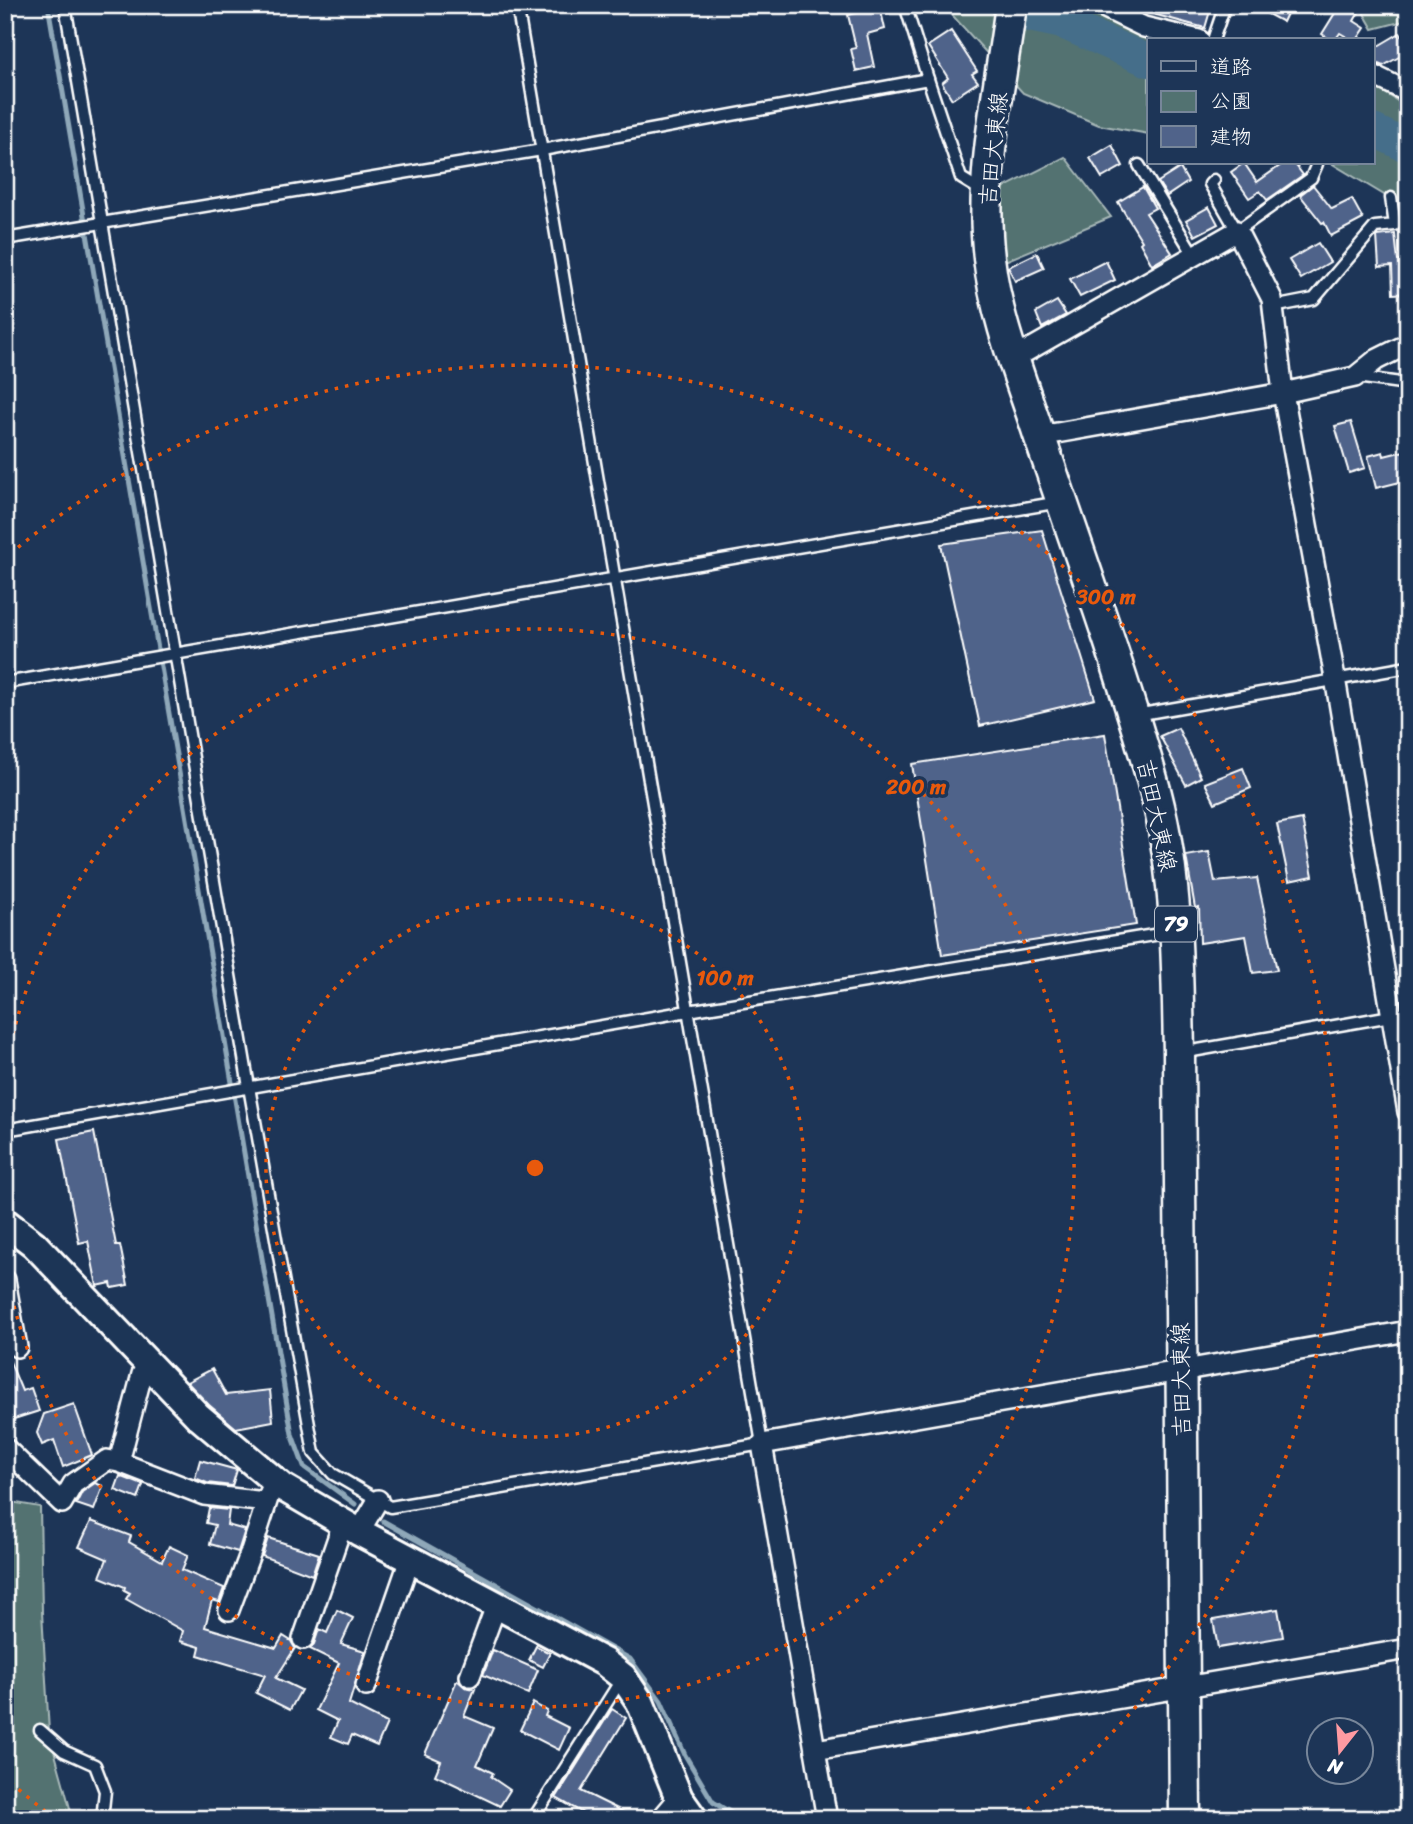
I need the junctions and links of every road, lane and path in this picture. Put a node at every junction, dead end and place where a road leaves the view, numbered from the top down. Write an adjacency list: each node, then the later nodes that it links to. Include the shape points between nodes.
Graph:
1 (65, 5): 18 (lane)
2 (517, 5): 12 (lane)
3 (905, 5): 10 (lane)
4 (1011, 5): 16 (main road, 吉田大東線 / 79)
5 (1098, 5): 7 (street, via 1144,27)
6 (1224, 5): 8 (lane)
7 (1191, 38)
8 (1214, 38)
9 (1374, 75): 11 (street)
10 (928, 79): 12 (lane); 16 (lane, via 961,178)
11 (1408, 92)
12 (542, 150): 18 (lane); 30 (lane)
13 (1317, 164): 19 (lane, via 1311,178)
14 (1139, 165): 21 (lane)
15 (1214, 180): 19 (lane, via 1210,184)
16 (985, 193): 24 (main road, 吉田大東線 / 79, via 992,278)
17 (1391, 198): 22 (lane, via 1395,225 1376,227 1314,299)
18 (98, 223): 20 (lane); 31 (lane)
19 (1237, 231): 21 (street); 22 (street)
20 (5, 239)
21 (1194, 256): 24 (street)
22 (1273, 307): 27 (street)
23 (1408, 344): 25 (street)
24 (1013, 359): 28 (main road, 吉田大東線 / 79)
25 (1355, 377): 26 (lane); 27 (street)
26 (1408, 384)
27 (1283, 393): 28 (street); 33 (street)
28 (1040, 436): 29 (main road, 吉田大東線 / 79)
29 (1061, 502): 30 (lane); 35 (main road, 吉田大東線 / 79)
30 (616, 580): 31 (lane); 37 (lane)
31 (173, 654): 34 (lane); 40 (lane)
32 (1408, 667): 33 (lane)
33 (1335, 678): 35 (lane); 38 (street)
34 (5, 683)
35 (1133, 716): 36 (main road, 吉田大東線 / 79, via 1163,824)
36 (1176, 931): 37 (lane); 39 (main road, 吉田大東線 / 79)
37 (688, 1011): 40 (lane); 49 (lane)
38 (1400, 1014): 39 (lane); 41 (street)
39 (1179, 1054): 48 (main road, 吉田大東線 / 79)
40 (246, 1087): 42 (lane); 53 (lane, via 314,1453 333,1474)
41 (1408, 1112)
42 (5, 1130)
43 (5, 1222): 47 (street, via 34,1244)
44 (5, 1280): 46 (street)
45 (1408, 1331): 48 (street)
46 (17, 1347)
47 (148, 1364): 51 (street); 52 (street)
48 (1181, 1370): 49 (street); 63 (main road, 吉田大東線 / 79)
49 (762, 1444): 53 (lane, via 390,1507); 65 (street)
50 (5, 1448): 51 (street, via 62,1503 73,1485 107,1460)
51 (119, 1462): 52 (street, via 204,1495)
52 (271, 1492): 54 (street); 57 (street)
53 (378, 1500): 54 (street)
54 (351, 1527): 55 (street); 58 (street)
55 (410, 1559): 56 (street); 62 (street)
56 (496, 1606): 60 (street); 61 (street, via 604,1662)
57 (229, 1609)
58 (303, 1639)
59 (1408, 1650): 63 (street)
60 (470, 1676)
61 (623, 1677): 66 (street, via 640,1702); 68 (lane)
62 (366, 1686)
63 (1184, 1689): 65 (street); 71 (main road, 吉田大東線 / 79)
64 (40, 1730): 67 (lane, via 64,1751 95,1765 105,1791)
65 (815, 1750): 70 (street)
66 (687, 1809): 69 (street)
67 (102, 1819)
68 (533, 1819)
69 (661, 1819)
70 (827, 1819)
71 (1185, 1819)

